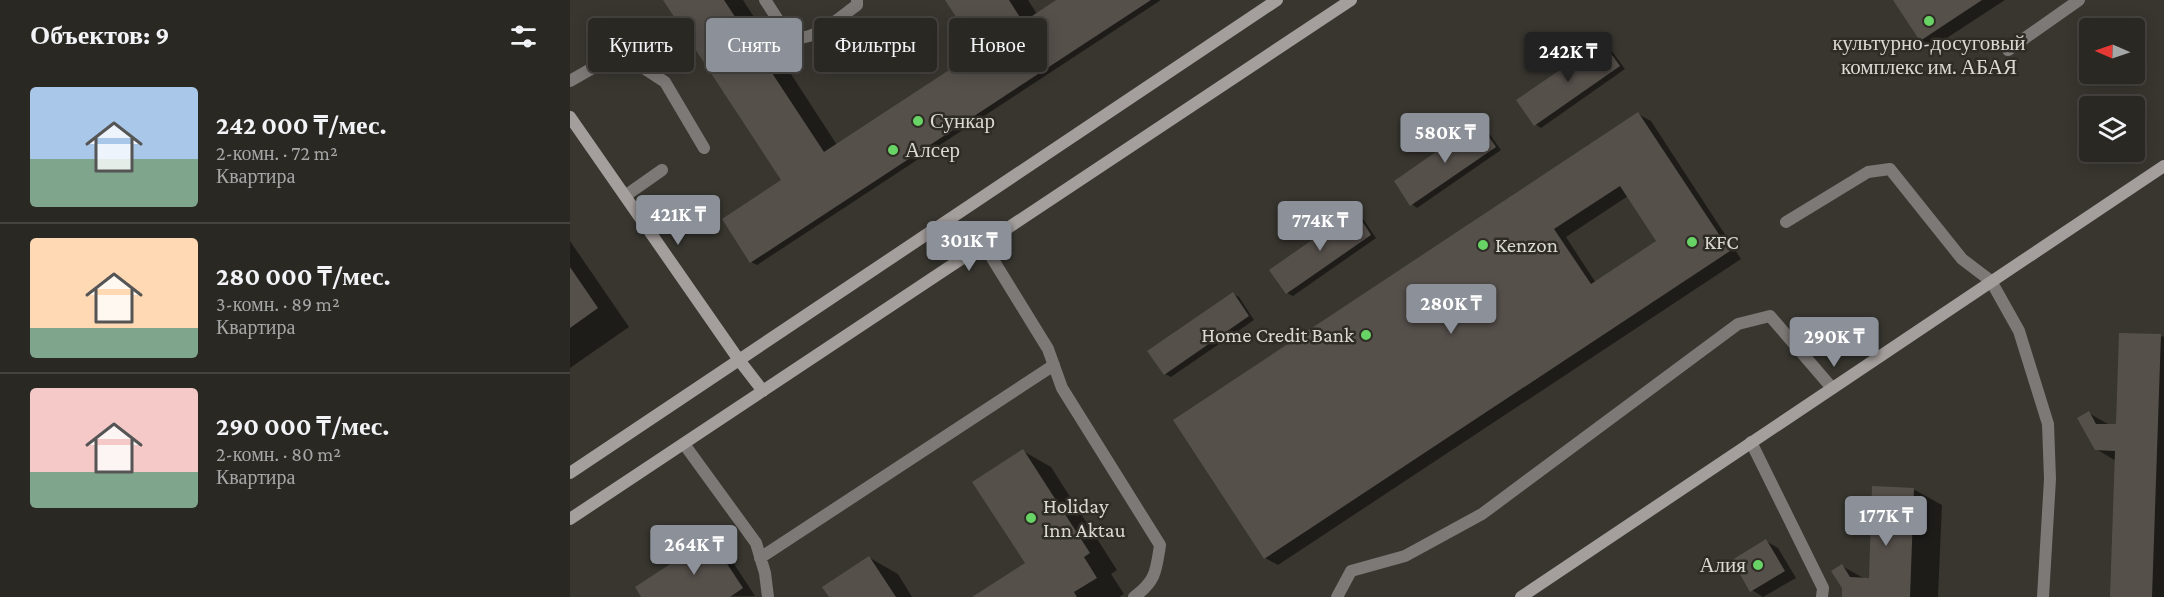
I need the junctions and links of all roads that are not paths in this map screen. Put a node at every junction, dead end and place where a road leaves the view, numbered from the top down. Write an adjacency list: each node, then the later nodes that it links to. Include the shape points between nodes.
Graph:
1 (765, 0): 2 (lane, via 788,34 800,39 813,36 857,4)
2 (857, 0)
3 (1277, 0): 16 (main road)
4 (1351, 0): 14 (main road)
5 (2079, 0): 6 (lane)
6 (2008, 50)
7 (570, 81): 9 (lane, via 605,61 636,63 665,82)
8 (570, 117): 12 (main road)
9 (704, 148)
10 (2164, 166): 15 (main road)
11 (662, 170): 12 (lane)
12 (625, 196): 16 (main road)
13 (1786, 222): 15 (lane, via 1868,172 1890,168 1962,259)
14 (984, 244): 17 (lane, via 1048,348); 19 (main road)
15 (1990, 281): 18 (main road); 30 (lane, via 2019,331 2048,424 2050,479)
16 (739, 360): 19 (main road); 22 (main road)
17 (1054, 365): 24 (lane); 26 (lane, via 1062,388 1160,545 1149,586)
18 (1832, 388): 20 (main road); 27 (lane, via 1770,315 1737,324 1482,514 1405,556 1351,571)
19 (763, 391): 21 (main road)
20 (1751, 442): 28 (main road); 29 (lane, via 1822,588)
21 (684, 444): 23 (main road); 24 (lane, via 756,543)
22 (570, 473)
23 (570, 519)
24 (760, 558): 25 (lane)
25 (768, 597)
26 (1134, 597)
27 (1336, 597)
28 (1521, 597)
29 (1822, 597)
30 (2043, 597)

